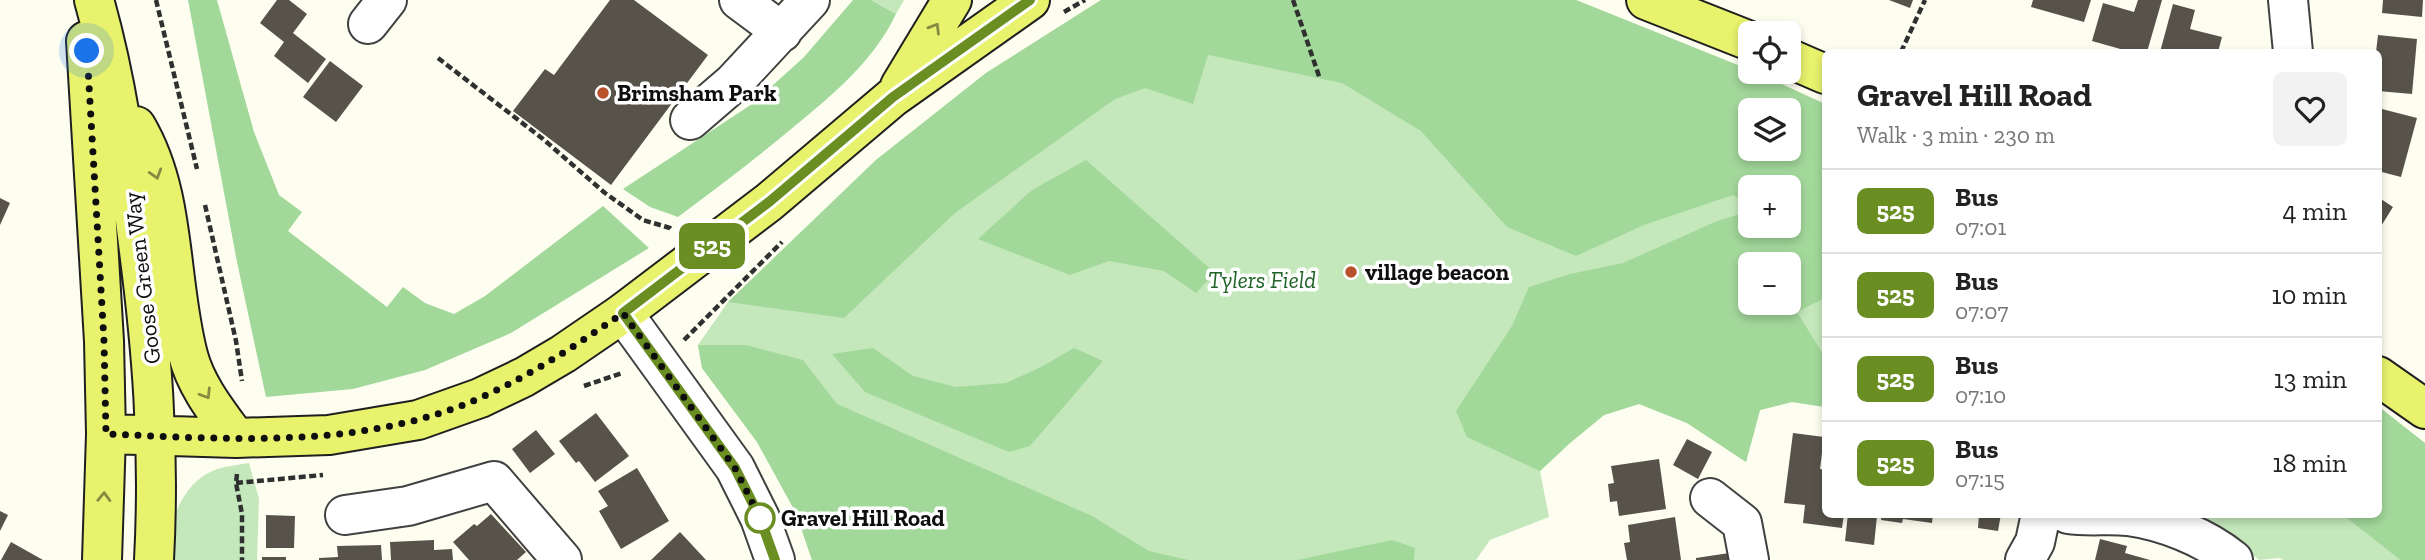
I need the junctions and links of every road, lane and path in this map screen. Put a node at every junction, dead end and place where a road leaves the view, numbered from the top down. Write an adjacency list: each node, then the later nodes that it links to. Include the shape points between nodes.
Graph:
1 (83, 0): 27 (main road, Goose Green Way)
2 (94, 0): 19 (main road, Goose Green Way)
3 (739, 0): 11 (street)
4 (810, 0): 11 (street)
5 (952, 0): 20 (main road, one-way to 5)
6 (1030, 0): 20 (main road)
7 (1293, 0): 18 (path)
8 (1646, 0): 12 (main road)
9 (1925, 0): 13 (path)
10 (2288, 0): 14 (street)
11 (782, 32): 21 (street)
12 (1738, 36)
13 (1902, 49)
14 (2293, 49)
15 (438, 58): 22 (path, via 643,220 670,228)
16 (1801, 64): 17 (main road)
17 (1822, 73)
18 (1320, 79)
19 (116, 90): 28 (main road, Goose Green Way, via 150,334); 29 (main road, one-way to 29, via 145,140 163,195 188,356 198,381)
20 (893, 97): 22 (main road)
21 (690, 120)
22 (696, 258): 23 (path); 24 (main road)
23 (727, 297)
24 (623, 313): 29 (main road, via 524,377 418,420 329,435); 38 (street, via 735,468)
25 (2382, 379): 26 (main road)
26 (2425, 409)
27 (106, 434): 28 (main road); 34 (main road, Goose Green Way, one-way to 27)
28 (156, 436): 29 (main road); 35 (main road); 36 (main road, Goose Green Way)
29 (236, 438)
30 (1710, 498): 39 (street, via 1742,523)
31 (345, 514): 37 (street, via 408,506 494,481)
32 (2041, 518): 40 (street)
33 (2136, 518): 41 (street, via 2171,526)
34 (102, 560)
35 (131, 560)
36 (154, 560)
37 (562, 560)
38 (775, 560)
39 (1749, 560)
40 (2025, 560)
41 (2233, 560)

